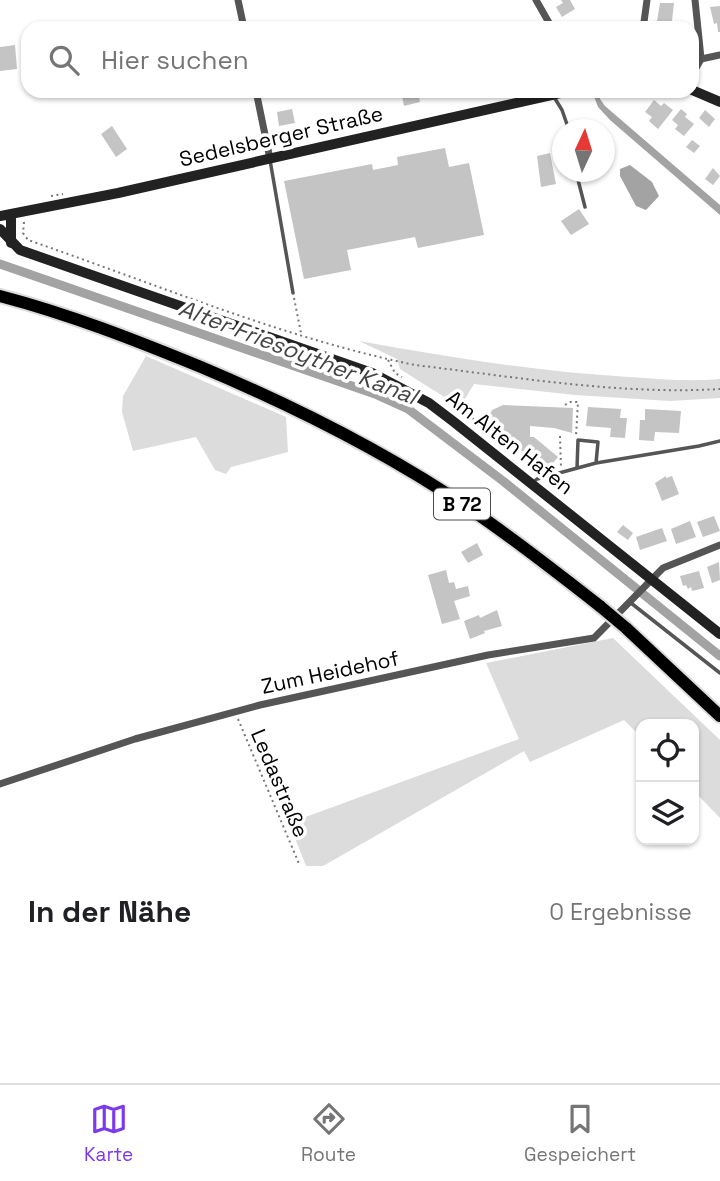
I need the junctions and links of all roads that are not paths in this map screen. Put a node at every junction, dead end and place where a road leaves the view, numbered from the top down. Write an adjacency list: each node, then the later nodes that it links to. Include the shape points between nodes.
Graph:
1 (238, 0): 5 (street)
2 (536, 0): 6 (street)
3 (647, 0): 7 (street)
4 (695, 0): 8 (street)
5 (242, 21)
6 (548, 21)
7 (644, 21)
8 (695, 21)
9 (699, 51): 11 (street)
10 (720, 55): 11 (street)
11 (701, 58): 12 (street)
12 (699, 62)
13 (699, 93): 17 (street)
14 (257, 98): 19 (street)
15 (539, 98): 19 (street, Sedelsberger Straße)
16 (554, 98): 18 (lane)
17 (720, 102)
18 (565, 119)
19 (270, 159): 22 (street, Sedelsberger Straße); 25 (lane)
20 (579, 182): 21 (lane)
21 (586, 207)
22 (5, 216): 24 (street)
23 (0, 229): 24 (street, Am Alten Hafen)
24 (11, 243): 30 (street, Am Alten Hafen, via 47,261 372,373 429,403)
25 (293, 293)
26 (0, 296): 36 (highway, B 72, bridge, via 133,339 263,393 394,461 472,510 601,607)
27 (720, 441): 28 (lane)
28 (596, 463): 29 (lane); 29 (lane, via 598,442 578,440)
29 (577, 468): 30 (lane, via 537,478)
30 (532, 484): 32 (street, Am Alten Hafen)
31 (720, 545): 32 (street, Zum Heidehof, via 663,568)
32 (648, 583): 33 (street, Zum Heidehof); 34 (street, Am Alten Hafen)
33 (631, 603): 35 (lane); 37 (street, Zum Heidehof, via 594,638 488,655 236,711)
34 (720, 634)
35 (720, 673)
36 (720, 716)
37 (0, 784)

